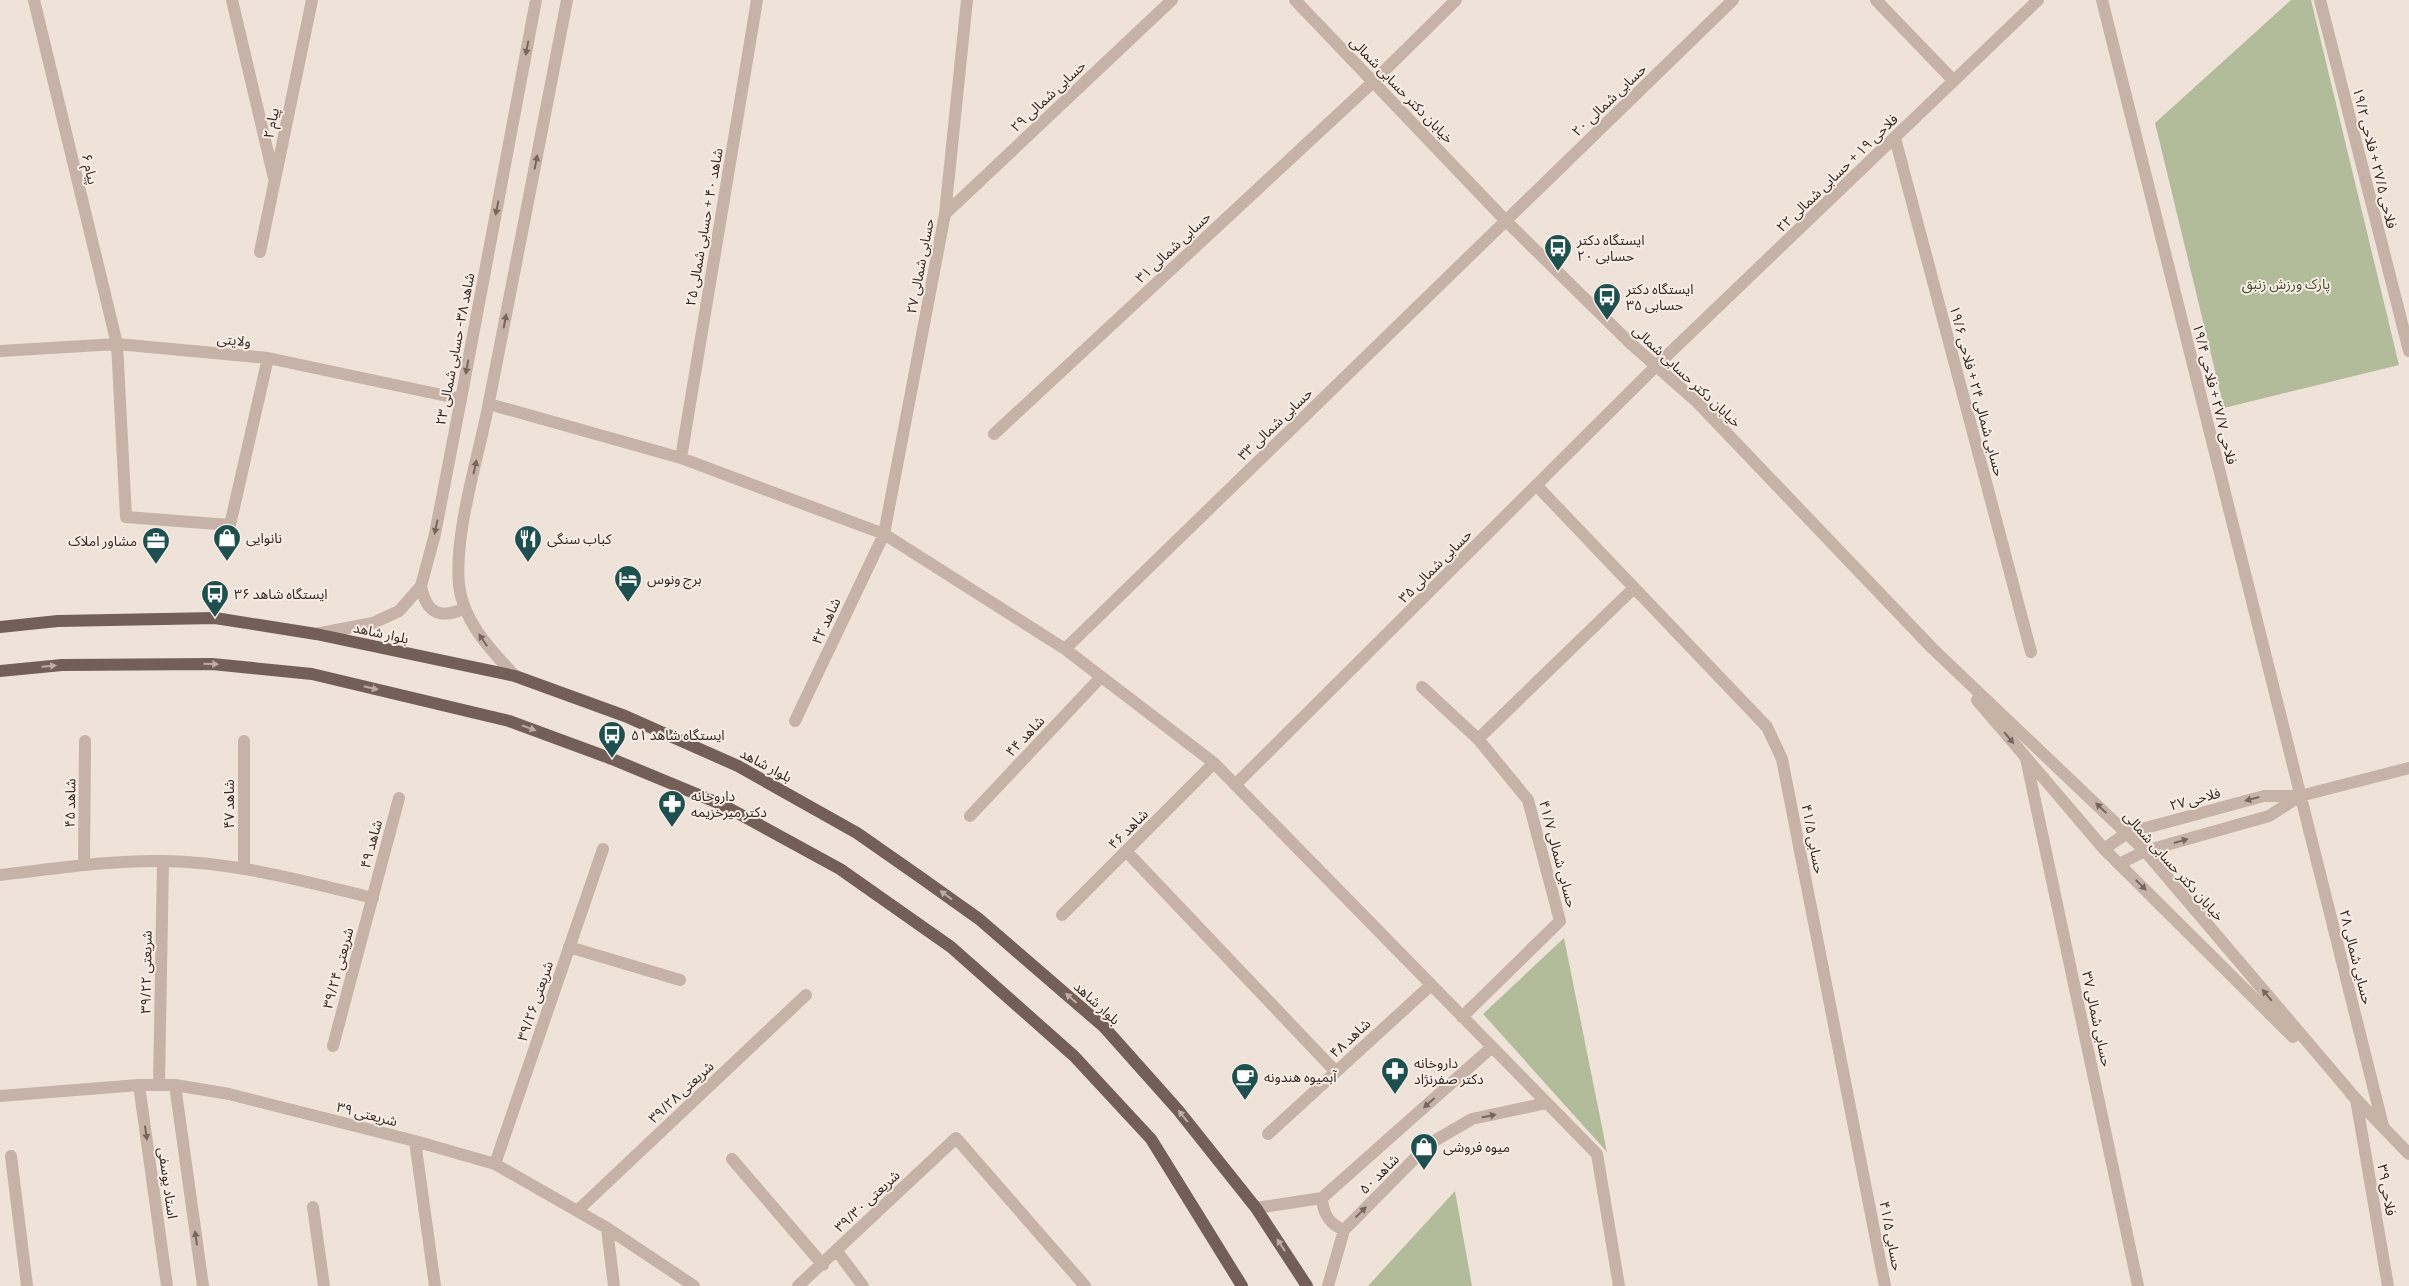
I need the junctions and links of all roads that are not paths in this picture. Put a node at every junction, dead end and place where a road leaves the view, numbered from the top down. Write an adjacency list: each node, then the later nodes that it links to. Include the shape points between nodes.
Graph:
1 (34, 0): 23 (street, پیام ۶)
2 (232, 0): 19 (street)
3 (312, 0): 19 (street, پیام ۲)
4 (536, 0): 28 (street, شاهد ۳۸- حسابی شمالی ۲۳, one-way to 28)
5 (567, 0): 29 (street, one-way to 5)
6 (757, 0): 31 (street, شاهد ۴۰ + حسابی شمالی ۲۵)
7 (967, 0): 20 (street, حسابی شمالی ۲۷)
8 (1172, 0): 20 (street, حسابی شمالی ۲۹)
9 (1295, 0): 17 (street, خیابان دکتر حسابی شمالی)
10 (1456, 0): 17 (street, حسابی شمالی ۳۱)
11 (1733, 0): 21 (street, حسابی شمالی ۲۰)
12 (1876, 0): 16 (street)
13 (2038, 0): 16 (street, فلاحی ۱۹ + حسابی شمالی ۲۲)
14 (2102, 0): 54 (street, فلاحی ۲۷/۷ + فلاحی ۱۹/۴)
15 (2320, 0): 24 (street, فلاحی ۲۷/۵ + فلاحی ۱۹/۲)
16 (1954, 81): 18 (street, فلاحی ۱۹ + حسابی شمالی ۲۲)
17 (1373, 82): 21 (street, خیابان دکتر حسابی شمالی); 30 (street, حسابی شمالی ۳۱)
18 (1895, 138): 27 (street, فلاحی ۱۹ + حسابی شمالی ۲۲); 41 (street, حسابی شمالی ۲۴ + فلاحی ۱۹/۶)
19 (274, 181): 22 (street, پیام ۲)
20 (945, 214): 33 (street, حسابی شمالی ۲۷)
21 (1506, 221): 27 (street, خیابان دکتر حسابی شمالی); 40 (street, حسابی شمالی ۳۳)
22 (260, 252)
23 (117, 344): 25 (street, ولایتی); 26 (street, ولایتی); 26 (street, پیام ۶, via 126,517 230,525)
24 (2408, 344)
25 (0, 351)
26 (268, 358): 28 (street, ولایتی)
27 (1655, 367): 32 (street, حسابی شمالی ۳۵); 39 (street, خیابان دکتر حسابی شمالی, via 1697,402)
28 (461, 399): 34 (street, شاهد ۳۸- حسابی شمالی ۲۳, one-way to 34, via 435,534)
29 (489, 404): 31 (street); 36 (street, one-way to 29, via 459,585 460,538)
30 (994, 434)
31 (680, 458): 33 (street)
32 (1537, 486): 35 (street, حسابی ۴۱/۵); 53 (street, حسابی شمالی ۳۵)
33 (884, 534): 40 (street); 46 (street, شاهد ۴۲)
34 (421, 586): 36 (street, via 424,601 435,612 451,614); 38 (street, شاهد ۳۸- حسابی شمالی ۲۳, via 398,611 373,623)
35 (1634, 588): 47 (street); 112 (street, حسابی ۴۱/۵, via 1767,727 1782,759)
36 (465, 608): 43 (street, one-way to 36, via 483,642)
37 (0, 627): 38 (main road, بلوار شاهد, via 58,621 216,618)
38 (316, 634): 43 (main road, بلوار شاهد)
39 (1932, 648): 50 (street, خیابان دکتر حسابی شمالی, one-way to 50); 57 (street, خیابان دکتر حسابی شمالی, one-way to 39)
40 (1065, 649): 44 (street)
41 (2030, 652)
42 (0, 671): 98 (main road, one-way to 98, via 62,665 212,664 312,674 509,721 723,805 840,869 951,947 1074,1056 1151,1140)
43 (515, 676): 92 (main road, بلوار شاهد, one-way to 43, via 1178,1110 1104,1026 979,919 858,833 738,766 625,716)
44 (1101, 677): 51 (street); 56 (street, شاهد ۴۴)
45 (1422, 687): 47 (street, حسابی شمالی ۴۱/۷)
46 (795, 721)
47 (1478, 739): 73 (street, حسابی شمالی ۴۱/۷, via 1528,800 1560,921)
48 (86, 741): 64 (street, شاهد ۴۵)
49 (244, 741): 65 (street, شاهد ۴۷)
50 (2026, 758): 59 (street, خیابان دکتر حسابی شمالی); 113 (street, حسابی شمالی ۳۷)
51 (1214, 763): 53 (street); 60 (street, شاهد ۴۶)
52 (2409, 768): 54 (street, فلاحی ۲۷)
53 (1235, 785): 71 (street)
54 (2300, 796): 57 (street, فلاحی ۲۷, one-way to 57, via 2264,796); 61 (street, فلاحی ۲۷, one-way to 54, via 2269,816); 83 (street, حسابی شمالی ۲۸)
55 (399, 798): 67 (street, شاهد ۴۹)
56 (970, 816)
57 (2127, 833): 59 (street, فلاحی ۲۷); 61 (street, خیابان دکتر حسابی شمالی)
58 (603, 849): 69 (street, شریعتی ۳۹/۲۶)
59 (2104, 849): 63 (street, خیابان دکتر حسابی شمالی)
60 (1126, 851): 68 (street, شاهد ۴۶); 76 (street)
61 (2145, 851): 63 (street, فلاحی ۲۷); 81 (street, خیابان دکتر حسابی شمالی, one-way to 61)
62 (163, 861): 64 (street); 65 (street); 77 (street, شریعتی ۳۹/۲۲)
63 (2119, 864): 81 (street, خیابان دکتر حسابی شمالی, one-way to 81)
64 (84, 865): 66 (street)
65 (244, 868): 67 (street)
66 (0, 875)
67 (373, 898): 74 (street, شریعتی ۳۹/۲۴)
68 (1062, 915)
69 (569, 947): 70 (street); 89 (street, شریعتی ۳۹/۲۶)
70 (680, 980)
71 (1431, 985): 73 (street); 76 (street, شاهد ۴۸)
72 (806, 995): 93 (street, شریعتی ۳۹/۲۸)
73 (1462, 1017): 75 (street)
74 (333, 1046)
75 (1492, 1048): 82 (street); 90 (street, شاهد ۵۰, one-way to 90)
76 (1336, 1072): 84 (street, شاهد ۴۸)
77 (159, 1084): 78 (street, شریعتی ۳۹); 79 (street, شریعتی ۳۹)
78 (139, 1085): 80 (street, شریعتی ۳۹); 100 (street, استاد یوسفی, one-way to 100)
79 (175, 1085): 85 (street, شریعتی ۳۹, via 229,1094); 101 (street, استاد یوسفی, one-way to 79)
80 (0, 1096)
81 (2356, 1099): 83 (street, خیابان دکتر حسابی شمالی); 114 (street, فلاحی ۳۹)
82 (1547, 1103): 95 (street, شاهد ۵۰, one-way to 82, via 1429,1144 1472,1119); 111 (street, via 1597,1154)
83 (2382, 1126): 86 (street, خیابان دکتر حسابی شمالی)
84 (1268, 1134)
85 (415, 1141): 89 (street, شریعتی ۳۹); 103 (street)
86 (2409, 1154)
87 (11, 1156): 99 (street)
88 (732, 1159): 97 (street)
89 (495, 1164): 93 (street, شریعتی ۳۹)
90 (1322, 1198): 92 (street); 95 (street, via 1330,1222)
91 (313, 1207): 102 (street)
92 (1256, 1208): 109 (main road, بلوار شاهد, one-way to 92)
93 (577, 1210): 94 (street, شریعتی ۳۹)
94 (607, 1228): 104 (street); 105 (street, شریعتی ۳۹)
95 (1344, 1230): 110 (street, شاهد ۵۰)
96 (836, 1250): 97 (street, شریعتی ۳۹/۳۰); 107 (street); 108 (street, شریعتی ۳۹/۳۰, via 956,1138)
97 (823, 1265): 106 (street, شریعتی ۳۹/۳۰)
98 (1237, 1283)
99 (27, 1286)
100 (167, 1286)
101 (203, 1286)
102 (324, 1286)
103 (435, 1286)
104 (614, 1286)
105 (694, 1286)
106 (798, 1286)
107 (863, 1286)
108 (1085, 1286)
109 (1308, 1286)
110 (1328, 1286)
111 (1619, 1286)
112 (1885, 1286)
113 (2138, 1286)
114 (2388, 1286)

